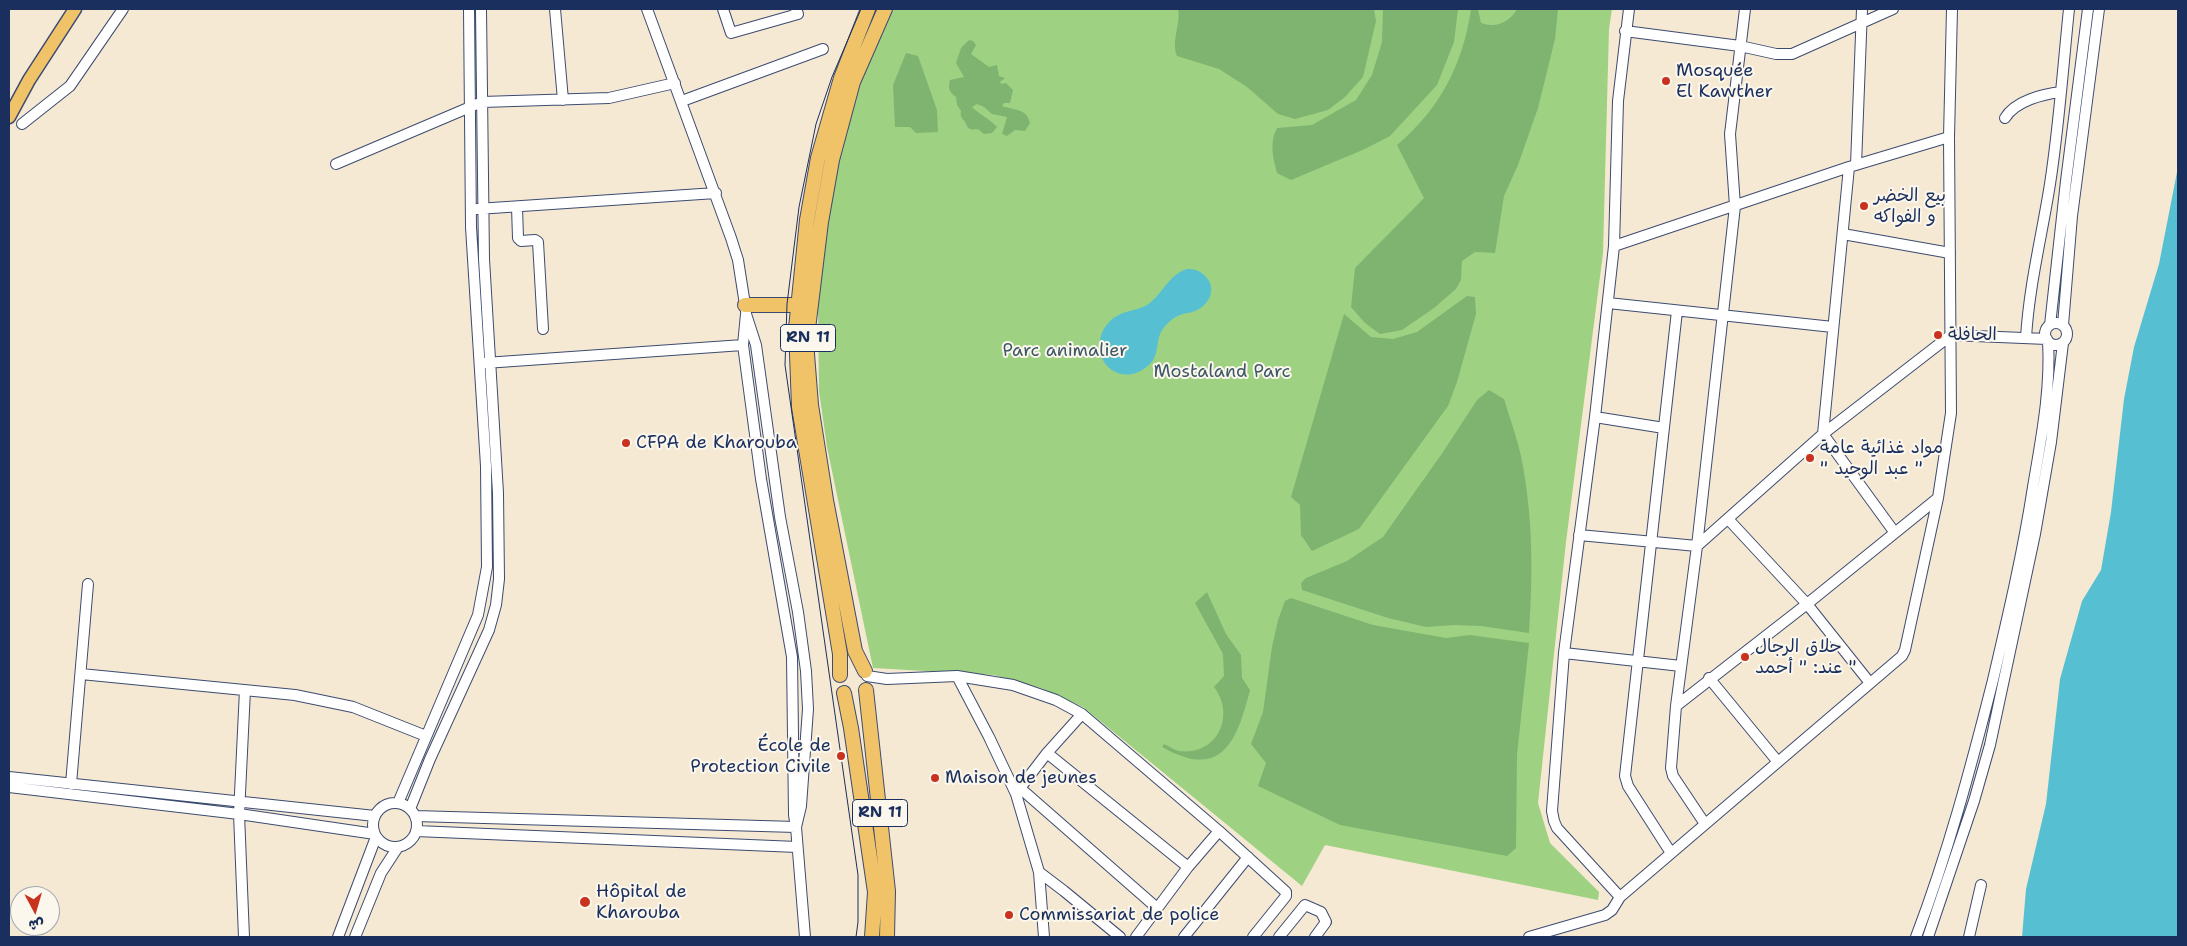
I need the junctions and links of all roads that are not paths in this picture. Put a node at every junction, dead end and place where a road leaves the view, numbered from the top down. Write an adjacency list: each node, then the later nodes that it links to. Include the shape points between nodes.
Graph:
1 (76, 9): 29 (main road)
2 (123, 9): 31 (street, via 70,86)
3 (468, 9): 28 (street)
4 (481, 9): 27 (street)
5 (555, 9): 25 (street)
6 (647, 9): 23 (street)
7 (723, 9): 8 (street, via 731,33 798,14)
8 (796, 9)
9 (868, 9): 44 (highway, RN 11, via 841,78 818,158 807,220)
10 (885, 9): 77 (highway, RN 11, via 853,82 832,160 814,273 807,354 811,405 826,500 856,651)
11 (1629, 9): 20 (street)
12 (1745, 9): 21 (street)
13 (1862, 9): 19 (street)
14 (1893, 9): 19 (street)
15 (1952, 9): 32 (street)
16 (2069, 9): 24 (street)
17 (2088, 9): 48 (street)
18 (2099, 9): 49 (street, via 2072,216)
19 (1860, 23): 21 (street, via 1792,54); 34 (street)
20 (1625, 32): 21 (street); 41 (street, via 1618,101)
21 (1740, 46): 36 (street, via 1730,134)
22 (823, 48): 26 (street)
23 (675, 83): 25 (street, via 609,98); 26 (street)
24 (2061, 92): 30 (street, via 2033,99 2010,111); 53 (street, via 2042,235 2028,296)
25 (563, 100): 27 (street)
26 (682, 101): 35 (street)
27 (482, 102): 28 (street); 38 (street)
28 (470, 108): 33 (street); 39 (street)
29 (9, 115)
30 (2005, 118)
31 (22, 124)
32 (1949, 138): 34 (street); 42 (street)
33 (336, 164)
34 (1853, 166): 36 (street); 40 (street)
35 (716, 193): 37 (street); 45 (street, via 738,260)
36 (1735, 206): 41 (street); 47 (street)
37 (517, 207): 38 (street); 51 (street, via 518,238 538,242)
38 (483, 209): 39 (street); 57 (street)
39 (471, 210): 58 (street)
40 (1842, 234): 42 (street); 50 (street)
41 (1614, 246): 43 (street)
42 (1950, 253): 52 (street)
43 (1608, 303): 46 (street); 59 (street)
44 (798, 305): 45 (highway); 74 (highway, RN 11, via 799,407 840,654)
45 (746, 310): 56 (street); 99 (street, via 756,345 806,670 808,709 801,806)
46 (1677, 311): 47 (street); 60 (street)
47 (1723, 314): 50 (street); 67 (street)
48 (2050, 325): 49 (street); 54 (street, via 2046,332)
49 (2062, 325): 55 (street, via 2068,334)
50 (1833, 327): 61 (street)
51 (543, 329)
52 (1951, 335): 53 (street); 61 (street); 62 (street, via 1951,413)
53 (2026, 338): 54 (street)
54 (2048, 340): 55 (street, via 2056,345); 127 (street, via 2048,389 2016,581 1966,786)
55 (2063, 343): 128 (street, via 2035,534 1990,745)
56 (743, 345): 57 (street); 99 (street, via 761,479 792,656)
57 (490, 362): 58 (street); 86 (street, via 500,549 496,605 478,658)
58 (480, 363): 83 (street, via 488,534 486,576 478,615)
59 (1595, 417): 60 (street); 65 (street)
60 (1664, 428): 66 (street)
61 (1823, 434): 63 (street); 64 (street)
62 (1938, 498): 64 (street); 78 (street, via 1905,650)
63 (1728, 519): 67 (street); 69 (street)
64 (1895, 533): 69 (street)
65 (1579, 536): 66 (street); 70 (street)
66 (1652, 542): 67 (street); 71 (street)
67 (1697, 546): 72 (street)
68 (88, 584): 73 (street)
69 (1807, 604): 76 (street); 78 (street)
70 (1564, 653): 71 (street); 111 (street, via 1552,811 1554,821)
71 (1637, 661): 72 (street); 106 (street, via 1625,776 1628,786)
72 (1681, 666): 81 (street)
73 (81, 674): 79 (street); 89 (street)
74 (840, 675): 77 (highway, via 852,666); 80 (highway, via 839,684)
75 (957, 676): 77 (street); 82 (street, via 1026,688); 91 (street)
76 (1709, 678): 81 (street); 87 (street)
77 (867, 680): 80 (highway, via 858,696); 118 (highway, RN 11, via 888,891)
78 (1870, 683): 87 (street)
79 (245, 690): 83 (street, via 295,695 353,707); 92 (street)
80 (844, 693): 117 (highway, RN 11, via 876,892)
81 (1676, 706): 98 (street, via 1671,768)
82 (1082, 714): 84 (street); 101 (street)
83 (426, 736): 85 (street)
84 (1047, 753): 91 (street); 108 (street)
85 (418, 754): 86 (street); 93 (street)
86 (430, 759): 94 (street)
87 (1778, 762): 98 (street)
88 (9, 777): 89 (street)
89 (71, 784): 92 (street)
90 (9, 787): 95 (street)
91 (1018, 791): 109 (street); 112 (street)
92 (240, 801): 95 (street); 96 (street)
93 (398, 803): 94 (street); 96 (street, via 384,806)
94 (412, 813): 97 (street); 100 (street)
95 (240, 814): 102 (street); 113 (street)
96 (375, 816): 102 (street)
97 (627, 821): 99 (street); 103 (street)
98 (1705, 824): 106 (street)
99 (796, 827): 105 (street)
100 (416, 831): 103 (street); 104 (street, via 408,843)
101 (1219, 831): 107 (street); 108 (street)
102 (375, 836): 104 (street, via 387,846); 114 (street)
103 (626, 839): 105 (street)
104 (398, 847): 115 (street, via 381,873)
105 (797, 847): 116 (street)
106 (1671, 853): 111 (street)
107 (1248, 857): 122 (street); 123 (street, via 1287,894)
108 (1188, 867): 112 (street)
109 (1039, 872): 119 (street); 120 (street)
110 (1981, 885): 129 (street)
111 (1620, 897): 126 (street, via 1605,915)
112 (1157, 908): 121 (street)
113 (244, 937)
114 (338, 937)
115 (355, 937)
116 (805, 937)
117 (872, 937)
118 (887, 937)
119 (1044, 937)
120 (1120, 937)
121 (1136, 937)
122 (1184, 937)
123 (1253, 937)
124 (1279, 937): 125 (street, via 1305,905 1321,912 1326,922)
125 (1315, 937)
126 (1529, 937)
127 (1916, 937)
128 (1928, 937)
129 (1970, 937)

